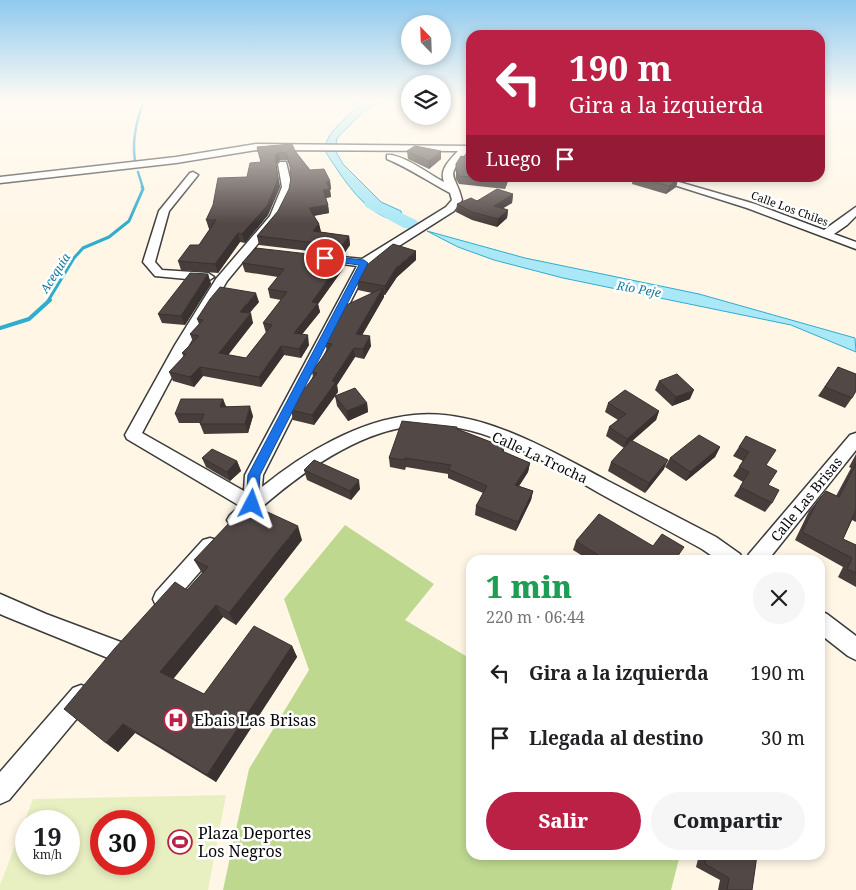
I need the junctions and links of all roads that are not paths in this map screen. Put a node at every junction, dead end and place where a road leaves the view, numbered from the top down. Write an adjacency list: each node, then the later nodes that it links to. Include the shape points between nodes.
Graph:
1 (466, 149): 6 (street, via 256,147 176,160)
2 (466, 151): 8 (street, via 448,170 447,177)
3 (390, 156): 8 (street)
4 (283, 164): 14 (street, via 287,187 276,217 252,250)
5 (193, 175): 14 (street, via 164,211 149,262 159,273)
6 (0, 180)
7 (670, 182): 10 (street, Calle Los Chiles, via 751,206)
8 (456, 192): 13 (street, via 456,200 450,209)
9 (856, 210): 10 (street)
10 (826, 234): 11 (street, Calle Los Chiles)
11 (856, 246)
12 (306, 256): 13 (street)
13 (364, 263): 16 (street, via 254,475)
14 (222, 279): 16 (street, via 133,435)
15 (856, 439): 18 (street, Calle Las Brisas)
16 (252, 504): 17 (street, Calle La Trocha, via 287,477 369,432 414,420 438,420 500,436 547,457); 20 (street, Calle La Trocha)
17 (726, 555)
18 (760, 555)
19 (0, 603): 23 (street, via 20,615 84,636 112,658)
20 (148, 614)
21 (825, 625): 22 (street)
22 (856, 649)
23 (0, 791)

